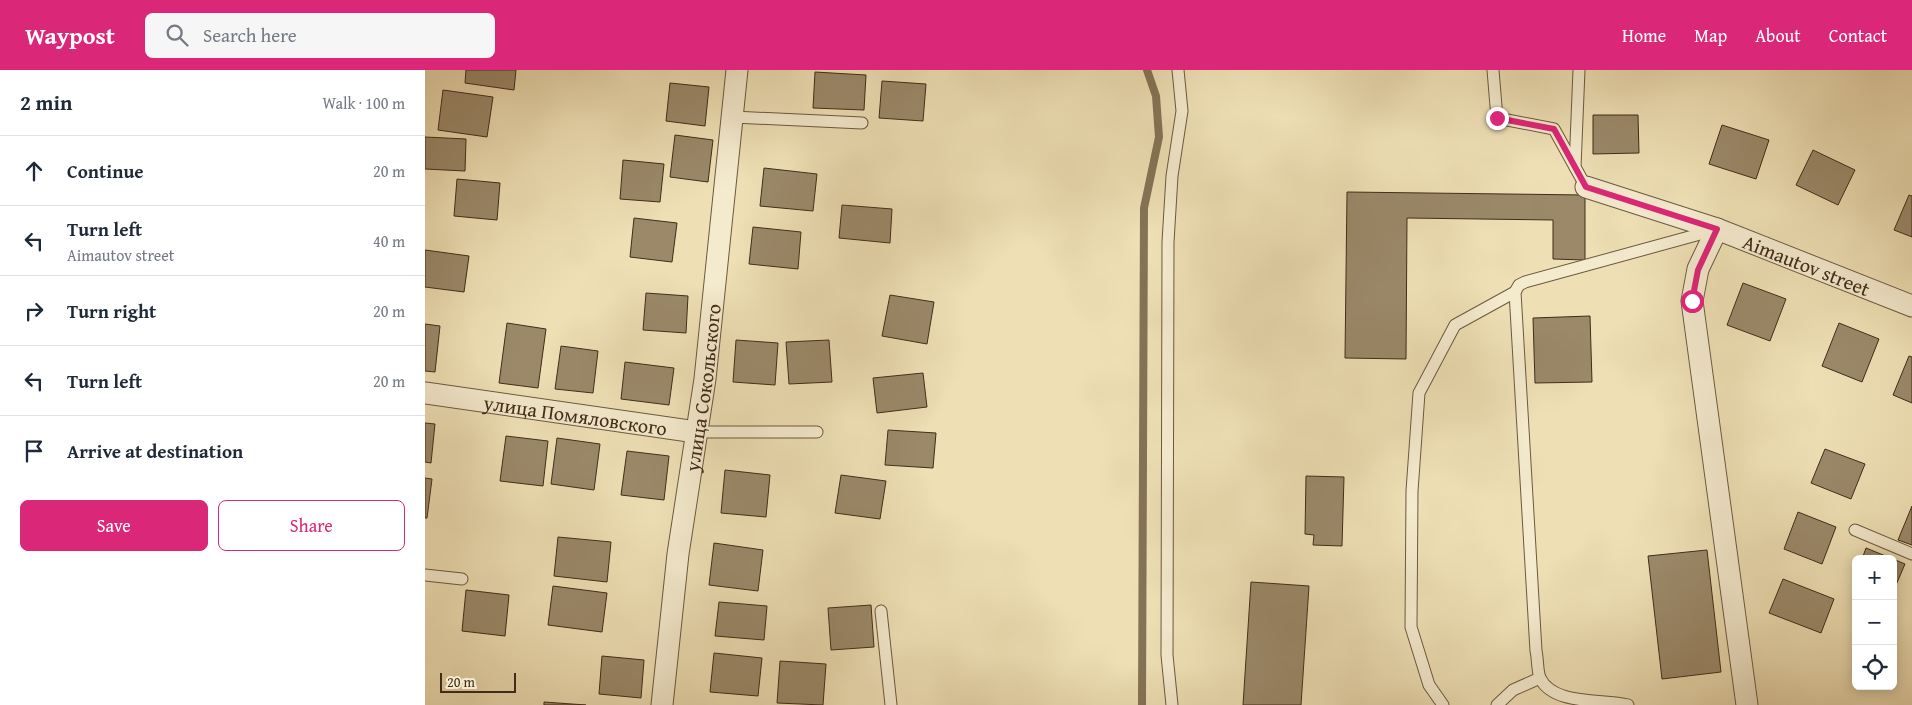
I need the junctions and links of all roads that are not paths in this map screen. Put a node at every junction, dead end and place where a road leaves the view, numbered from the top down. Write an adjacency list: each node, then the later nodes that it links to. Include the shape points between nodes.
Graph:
1 (737, 70): 5 (street, улица Сокольского)
2 (1178, 70): 23 (lane, via 1183,111 1172,176 1168,242 1167,655)
3 (1493, 70): 7 (lane, via 1497,118 1554,129)
4 (1579, 70): 7 (lane)
5 (733, 117): 6 (lane); 13 (street, улица Сокольского, via 705,379)
6 (862, 123)
7 (1575, 167): 8 (lane)
8 (1586, 187): 9 (street, Aimautov street)
9 (1717, 229): 10 (lane, via 1525,282); 11 (street, Aimautov street); 27 (street, via 1698,270 1692,301)
10 (1515, 292): 20 (lane); 24 (lane, via 1455,325 1419,393 1412,491 1411,627 1429,685)
11 (1912, 306)
12 (425, 393): 13 (street, улица Помяловского)
13 (696, 432): 14 (lane, улица Помяловского); 21 (street, улица Сокольского, via 678,554)
14 (817, 432)
15 (1855, 530): 16 (lane)
16 (1912, 554)
17 (425, 575): 18 (lane)
18 (461, 579)
19 (881, 611): 22 (lane)
20 (1540, 678): 25 (lane, via 1513,690); 26 (lane, via 1560,700)
21 (662, 705)
22 (891, 705)
23 (1171, 705)
24 (1443, 705)
25 (1497, 705)
26 (1628, 705)
27 (1747, 705)

